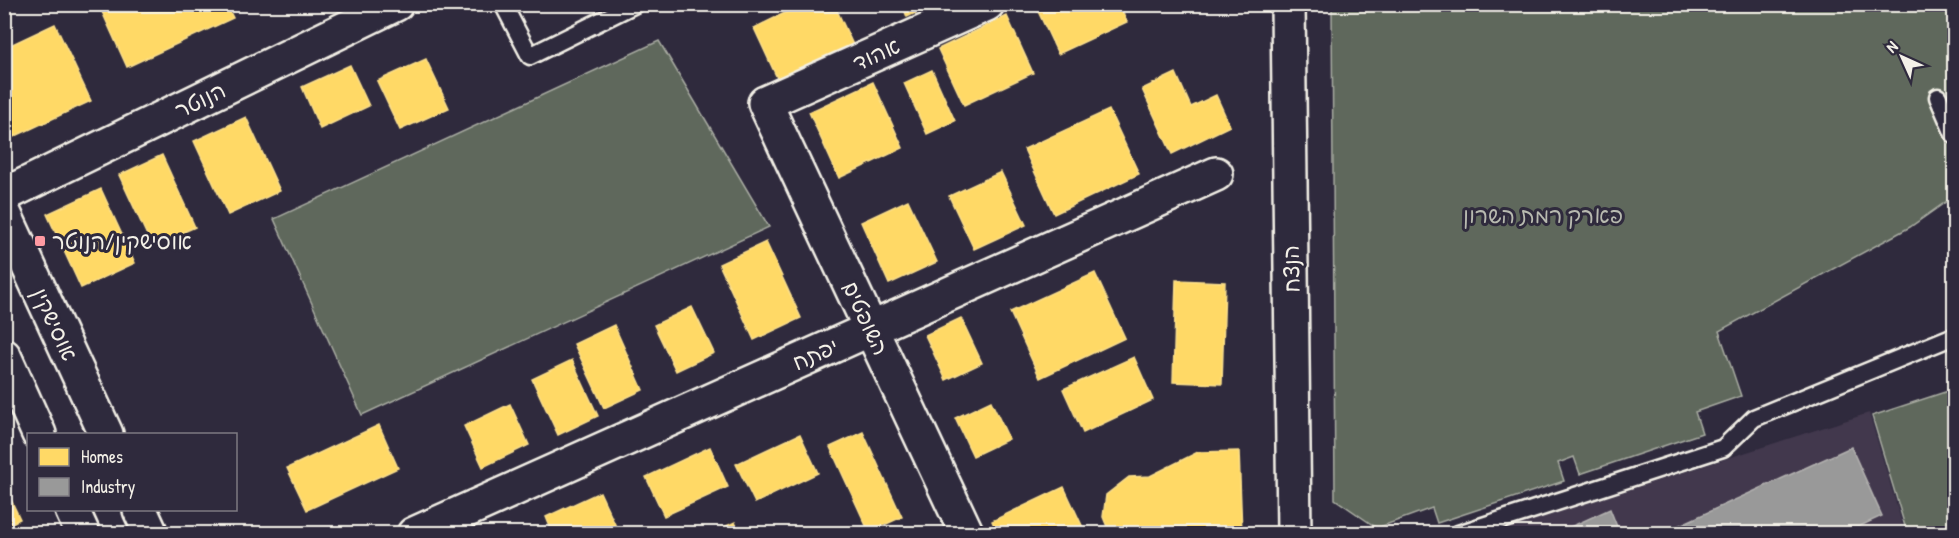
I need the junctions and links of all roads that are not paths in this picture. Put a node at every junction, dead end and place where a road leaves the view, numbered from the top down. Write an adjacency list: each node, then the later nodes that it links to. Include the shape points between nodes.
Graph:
1 (396, 4): 10 (street, הנוטר)
2 (503, 4): 3 (lane, via 530,57)
3 (635, 4)
4 (987, 4): 7 (street, אהוד)
5 (1288, 4): 23 (street, הנצח)
6 (1938, 97): 8 (lane)
7 (765, 103): 12 (street, השופטים)
8 (1954, 134)
9 (1216, 174): 12 (street, יפתח)
10 (4, 195)
11 (4, 213): 16 (street, אוסישקין)
12 (871, 329): 21 (street, יפתח); 22 (street, השופטים)
13 (1954, 336): 24 (lane, via 1754,418 1723,448)
14 (4, 356): 15 (street)
15 (38, 433)
16 (104, 433)
17 (72, 511): 19 (street)
18 (140, 511): 20 (street)
19 (83, 534)
20 (151, 534)
21 (414, 534)
22 (967, 534)
23 (1294, 534)
24 (1458, 534)

